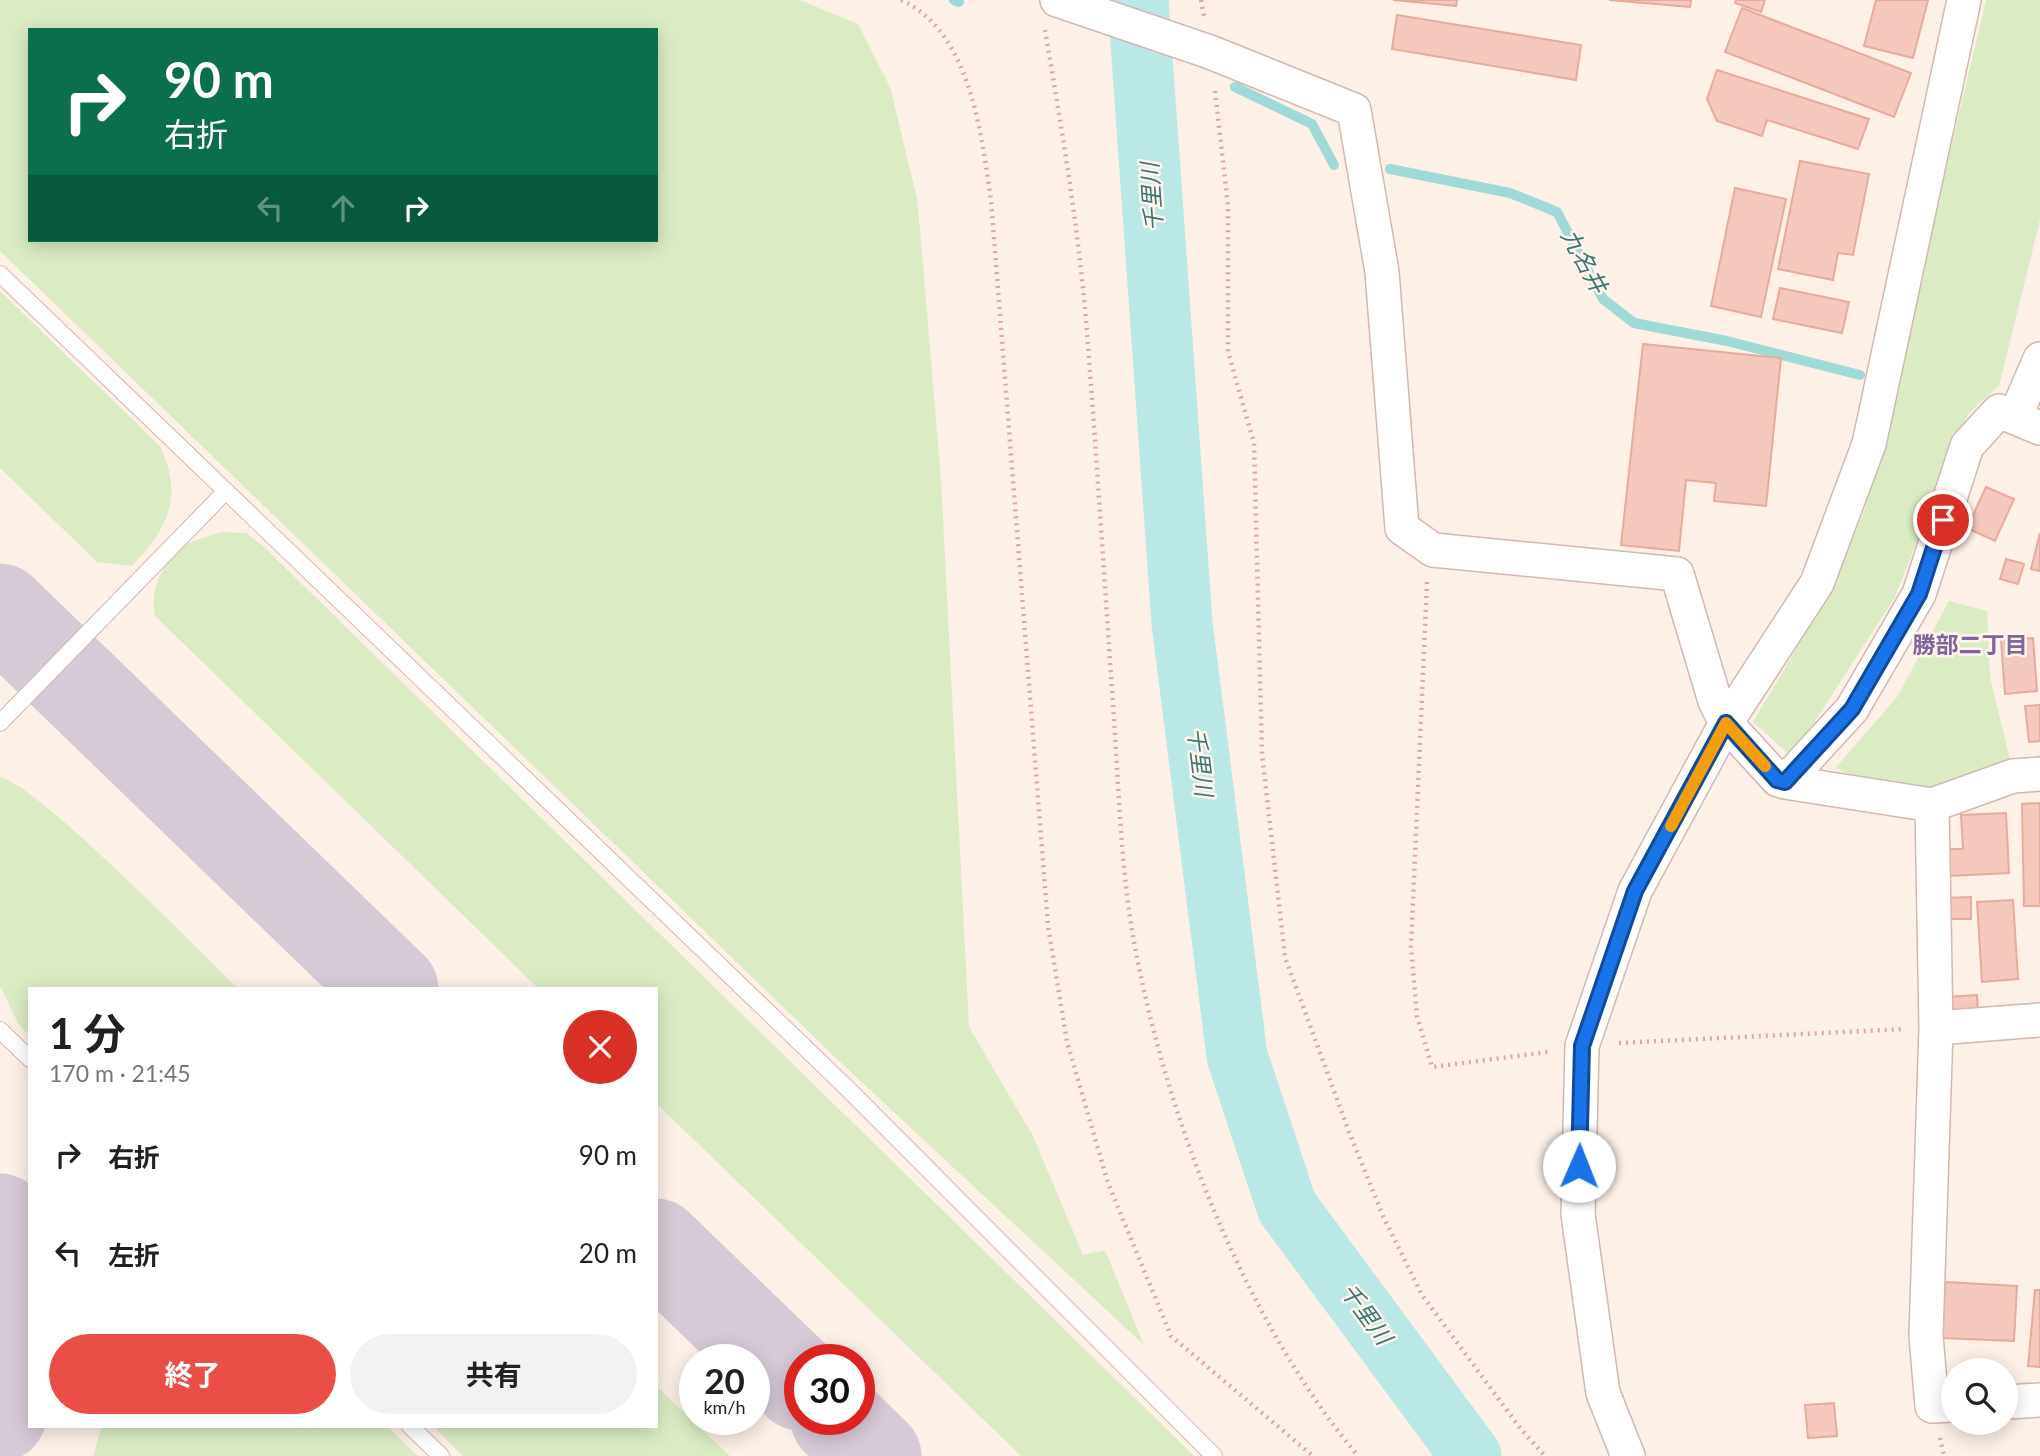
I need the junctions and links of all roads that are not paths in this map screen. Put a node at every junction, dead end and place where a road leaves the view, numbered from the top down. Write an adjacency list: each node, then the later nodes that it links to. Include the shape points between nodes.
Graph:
1 (1964, 0): 8 (street, via 1869,444 1817,583)
2 (1051, 13): 8 (street, via 1205,50 1354,110 1382,272 1402,528 1433,550 1678,574 1715,701)
3 (0, 274): 6 (lane)
4 (2040, 359): 5 (street)
5 (2028, 422): 10 (street, via 1999,411 1968,446 1919,594 1852,709)
6 (225, 492): 7 (lane); 21 (lane, via 848,1089)
7 (0, 723)
8 (1726, 723): 10 (street, via 1777,780); 22 (street, via 1635,891 1582,1046 1578,1214 1603,1393)
9 (2040, 774): 11 (street, via 2013,776)
10 (1785, 782): 11 (street)
11 (1931, 805): 13 (street)
12 (2040, 1020): 13 (street)
13 (1936, 1028): 18 (street, via 1926,1336 1932,1406)
14 (0, 1030): 15 (lane)
15 (28, 1057)
16 (2040, 1399): 17 (street)
17 (2018, 1401)
18 (1941, 1406)
19 (412, 1428): 20 (lane)
20 (441, 1456)
21 (1214, 1456)
22 (1628, 1456)

